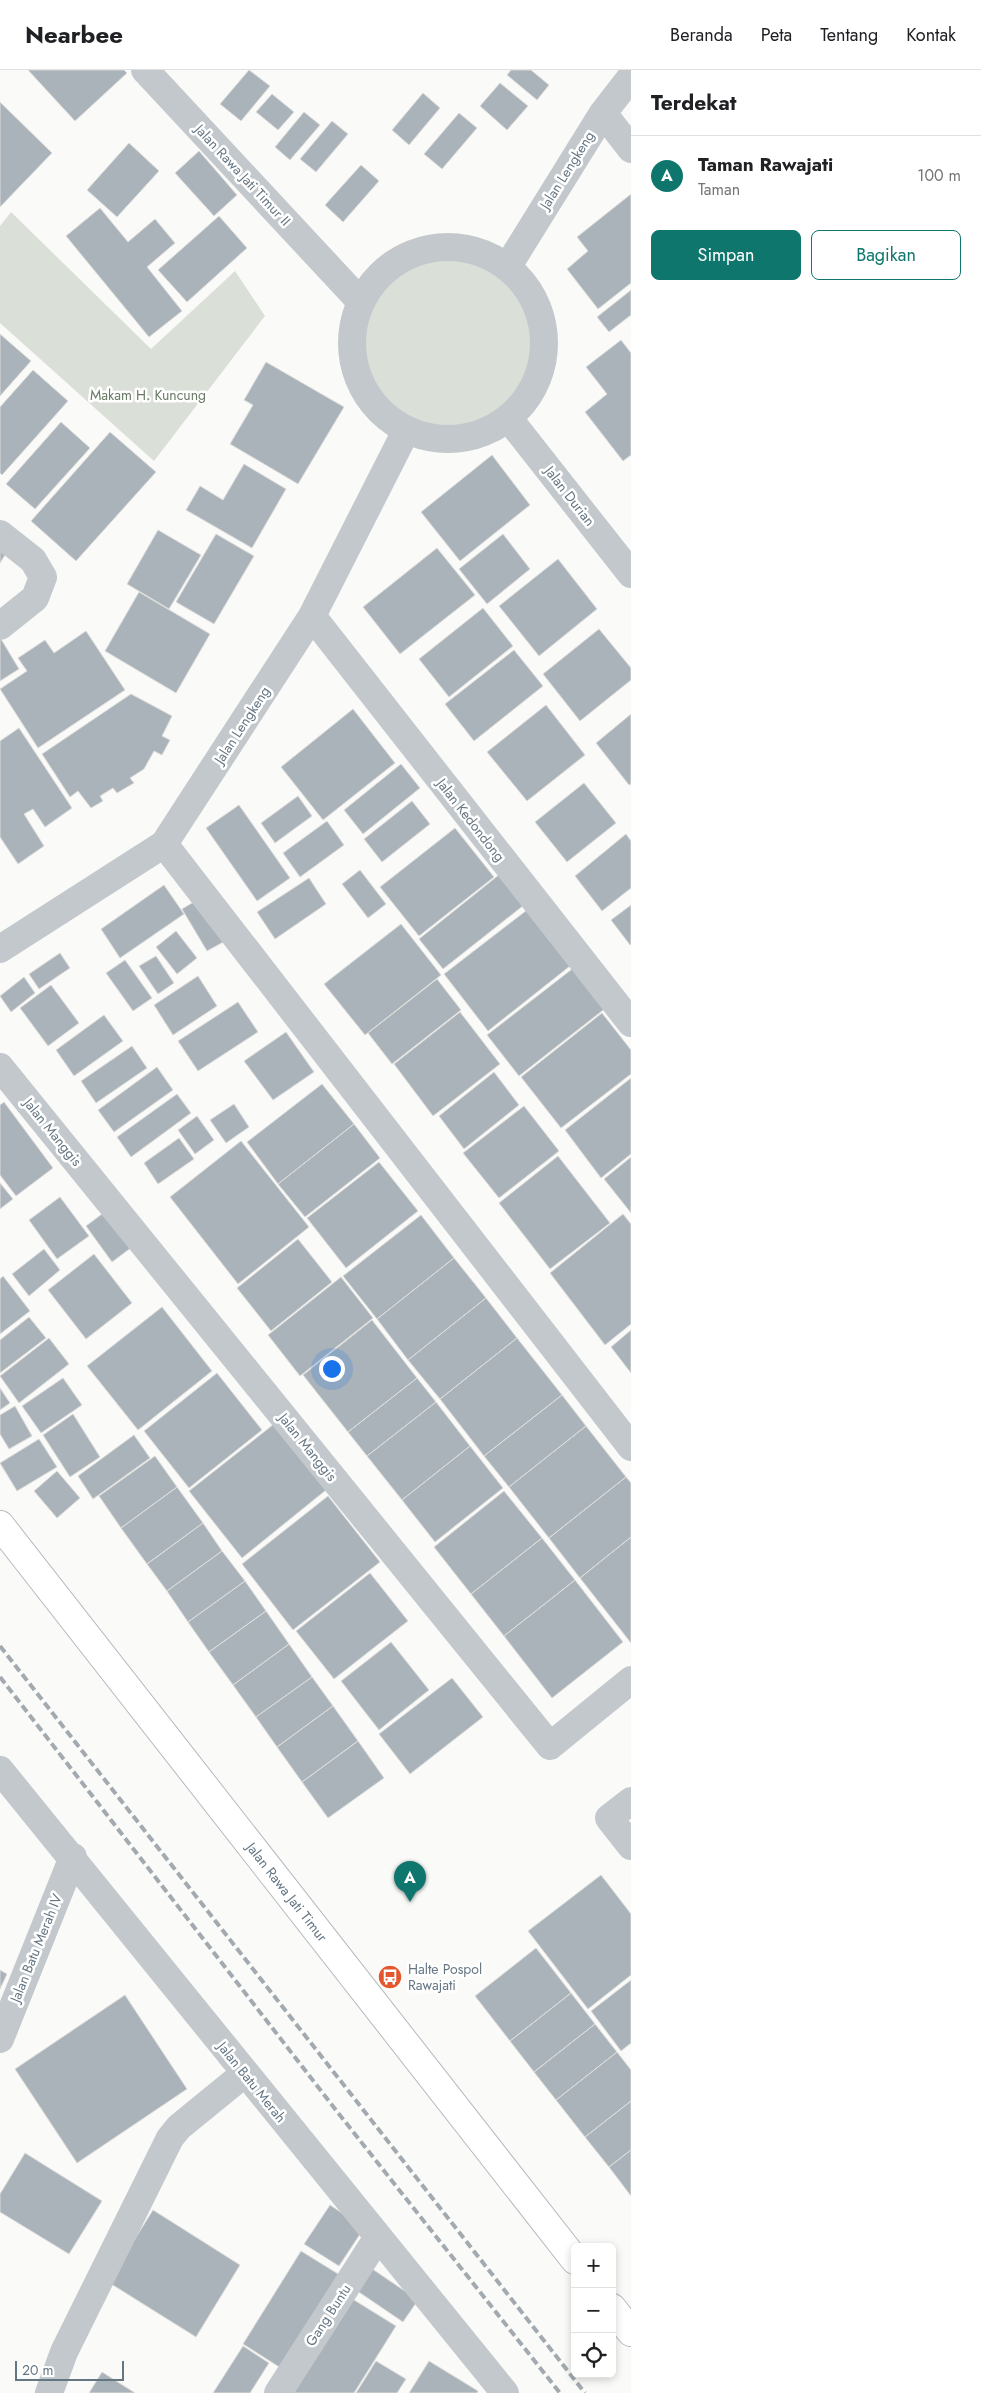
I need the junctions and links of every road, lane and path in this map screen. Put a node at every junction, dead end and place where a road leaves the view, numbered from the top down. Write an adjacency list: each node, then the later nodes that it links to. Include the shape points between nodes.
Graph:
1 (145, 70): 6 (street, Jalan Rawa Jati Timur II)
2 (631, 77): 3 (street, Jalan Lengkeng)
3 (602, 113): 4 (street); 5 (street, Jalan Lengkeng)
4 (631, 149)
5 (508, 266): 6 (street, via 478,250 443,246 410,254 381,273); 7 (street, via 531,292 543,325 544,360 531,392)
6 (360, 301): 8 (street, via 351,338 356,376 376,409)
7 (509, 419): 8 (street, via 485,433 459,440 432,439); 10 (street, Jalan Durian)
8 (406, 431): 11 (street, Jalan Lengkeng)
9 (0, 534): 12 (street, via 33,560 43,577 36,598)
10 (631, 574)
11 (312, 616): 13 (street, Jalan Lengkeng); 15 (street, Jalan Kedondong)
12 (0, 626)
13 (164, 844): 14 (street, Jalan Lengkeng); 17 (street)
14 (0, 949)
15 (631, 1023)
16 (0, 1067): 19 (street, Jalan Manggis, via 550,1746)
17 (631, 1446)
18 (0, 1524): 27 (main road, Jalan Rawa Jati Timur)
19 (631, 1680)
20 (0, 1770): 23 (street, Jalan Batu Merah)
21 (631, 1801): 22 (street, via 609,1818)
22 (631, 1846)
23 (73, 1857): 24 (street, Jalan Batu Merah IV); 25 (street, Jalan Batu Merah)
24 (0, 2039)
25 (244, 2074): 26 (street, Jalan Batu Merah); 30 (street, via 170,2138 64,2352)
26 (378, 2237): 31 (street, Gang Buntu); 32 (street, Jalan Batu Merah)
27 (571, 2255)
28 (616, 2313): 29 (main road)
29 (631, 2332)
30 (49, 2393)
31 (278, 2393)
32 (505, 2393)

